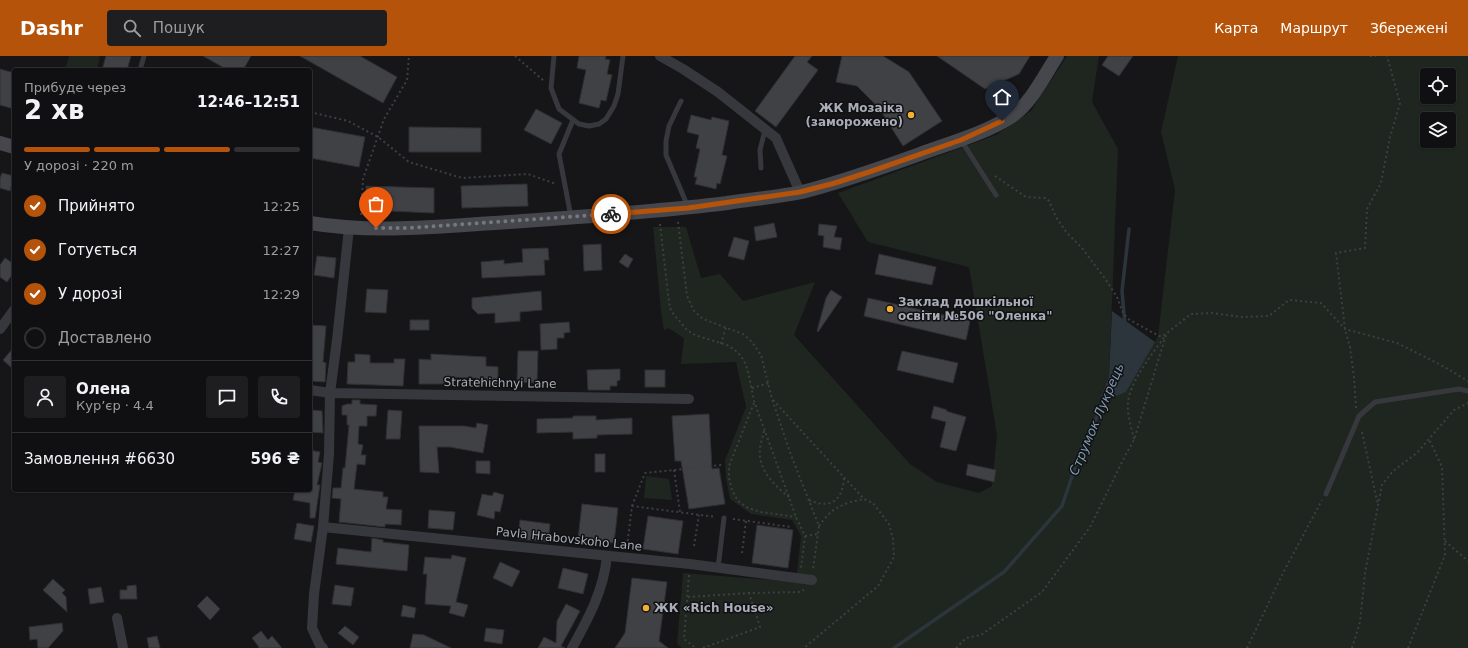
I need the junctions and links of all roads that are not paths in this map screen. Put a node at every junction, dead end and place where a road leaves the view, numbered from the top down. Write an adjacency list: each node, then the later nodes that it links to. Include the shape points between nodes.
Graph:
1 (144, 56): 6 (lane)
2 (554, 56): 8 (lane, via 551,88 559,109)
3 (623, 56): 8 (lane, via 618,94 606,119 589,126)
4 (660, 56): 9 (street, via 718,92)
5 (1057, 56): 10 (street, via 1022,108 993,126)
6 (141, 68)
7 (681, 101): 16 (lane, via 669,126 666,155)
8 (574, 120): 17 (lane, via 559,154)
9 (765, 130): 13 (lane, via 760,150); 14 (street, via 776,138)
10 (961, 140): 14 (street, via 835,183); 15 (lane)
11 (0, 143): 12 (street)
12 (12, 146)
13 (761, 168)
14 (800, 192): 16 (street)
15 (996, 196)
16 (683, 208): 17 (street)
17 (571, 218): 19 (street, via 408,228)
18 (312, 223): 19 (street)
19 (349, 228): 24 (street)
20 (12, 313): 21 (street)
21 (0, 328)
22 (312, 390): 24 (street, Stratehichnyi Lane)
23 (1468, 391): 26 (lane, via 1459,389 1375,402 1358,416)
24 (330, 393): 25 (street, Stratehichnyi Lane); 28 (street, via 329,454)
25 (689, 399)
26 (1326, 494)
27 (724, 518): 30 (lane)
28 (323, 527): 29 (street, Pavla Hrabovskoho Lane); 33 (street, via 312,628)
29 (607, 556): 30 (street, Pavla Hrabovskoho Lane); 35 (street, via 600,590)
30 (718, 568): 31 (street, Pavla Hrabovskoho Lane)
31 (812, 580)
32 (117, 618): 34 (street)
33 (322, 646)
34 (123, 648)
35 (572, 648)

